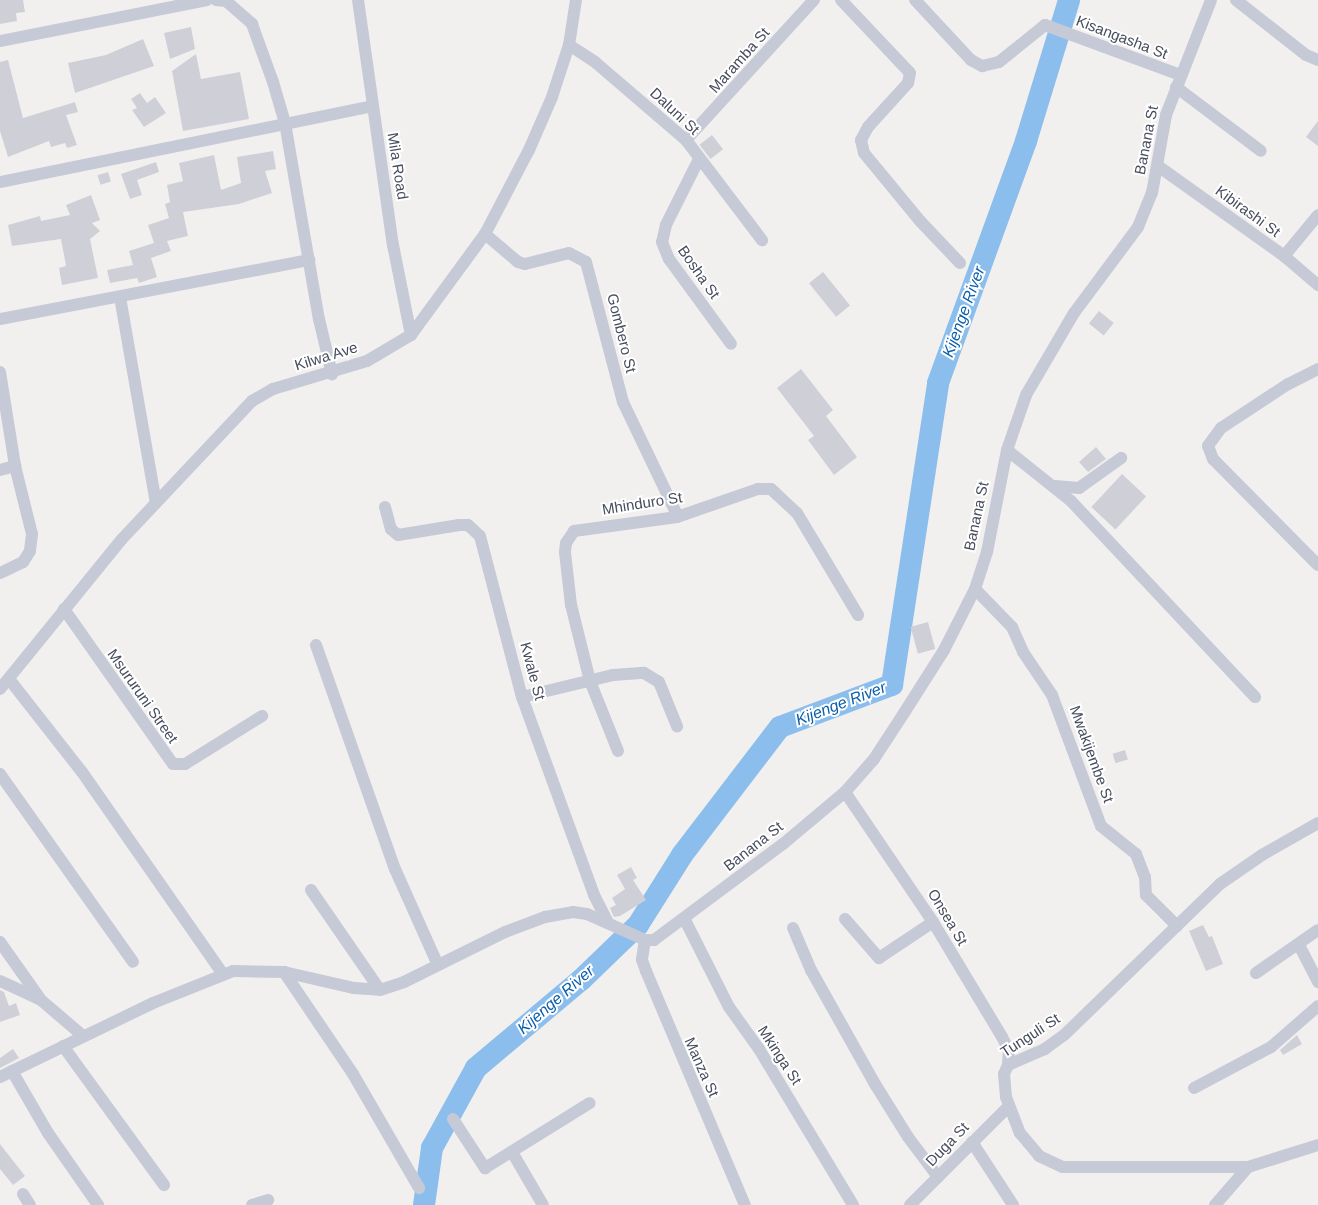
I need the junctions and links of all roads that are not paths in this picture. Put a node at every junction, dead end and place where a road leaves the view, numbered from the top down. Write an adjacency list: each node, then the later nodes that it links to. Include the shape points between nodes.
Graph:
1 (207, 0): 10 (street)
2 (224, 0): 15 (street, via 252,24)
3 (358, 0): 14 (street, Mila Road)
4 (576, 0): 11 (street, Kilwa Ave)
5 (841, 0): 26 (street, via 910,72 908,83 868,127 861,140 864,153 920,222)
6 (915, 0): 13 (street, Kisangasha St, via 971,60 982,66 999,62 1045,25)
7 (1211, 0): 13 (street, Banana St)
8 (1236, 0): 12 (street, via 1306,55)
9 (806, 2): 16 (street, Maramba St, via 748,75)
10 (0, 41)
11 (569, 45): 16 (street, Daluni St, via 596,62); 22 (street, Kilwa Ave, via 552,98 529,150)
12 (1318, 60)
13 (1178, 81): 17 (street); 19 (street, Banana St, via 1166,115)
14 (372, 106): 15 (street); 30 (street, Mila Road)
15 (285, 124): 20 (street); 25 (street)
16 (686, 140): 18 (street, Daluni St)
17 (1260, 151)
18 (699, 159): 23 (street, Daluni St); 31 (street, Bosha St, via 662,233 662,242 669,259)
19 (1158, 166): 24 (street, Kibirashi St); 35 (street, Banana St, via 1152,193 1138,227 1074,313 1037,372)
20 (0, 182)
21 (1318, 215): 24 (street)
22 (485, 234): 30 (street, Kilwa Ave); 42 (street, Gombero St, via 518,262 525,264 569,253 583,257 623,402)
23 (762, 240)
24 (1284, 256): 27 (street, Kibirashi St)
25 (309, 260): 28 (street); 34 (street)
26 (960, 263)
27 (1318, 285)
28 (120, 296): 29 (street); 40 (street)
29 (0, 319)
30 (411, 336): 34 (street, Kilwa Ave, via 367,361)
31 (731, 344)
32 (1318, 369): 43 (street, via 1288,384 1221,428 1208,446 1214,459)
33 (0, 372): 37 (street)
34 (332, 374): 40 (street, Kilwa Ave, via 260,396)
35 (1007, 450): 39 (street); 45 (street, Banana St, via 987,552)
36 (1121, 458): 39 (street, via 1079,488)
37 (15, 466): 38 (street); 44 (street, via 32,534 30,551 18,567)
38 (0, 470)
39 (1056, 486): 53 (street)
40 (156, 503): 46 (street, Kilwa Ave)
41 (385, 507): 52 (street, Kwale St, via 391,529 398,535 468,525 480,536)
42 (678, 516): 47 (street, Mhinduro St, via 758,489 771,489 797,513); 50 (street, Mhinduro St, via 580,529 566,543 571,605)
43 (1318, 565)
44 (0, 573)
45 (975, 589): 58 (street, Banana St, via 944,650 904,713 874,759); 65 (street, Mwakijembe St, via 1012,628 1023,652 1036,667 1056,703 1101,826 1136,854 1145,877 1146,895)
46 (64, 609): 49 (street, Kilwa Ave); 54 (street, Msururuni Street, via 173,764 185,764)
47 (858, 615)
48 (316, 645): 72 (street, via 395,869)
49 (9, 679): 51 (street, Kilwa Ave); 75 (street, via 82,772)
50 (590, 681): 52 (street); 55 (street, via 629,672 652,676 665,692); 56 (street, Mhinduro St)
51 (0, 690)
52 (522, 696): 64 (street, Kwale St, via 594,895)
53 (1255, 697)
54 (262, 716)
55 (677, 726)
56 (618, 751)
57 (0, 774): 71 (street)
58 (845, 792): 62 (street, Banana St); 63 (street, Onsea St)
59 (1318, 823): 65 (street, Tunguli St, via 1220,884)
60 (311, 890): 78 (street)
61 (845, 919): 63 (street, via 879,958)
62 (685, 920): 68 (street, Banana St, via 654,940); 104 (street, Mkinga St, via 729,1007 759,1049)
63 (933, 922): 83 (street, Onsea St, via 1009,1050)
64 (614, 926): 68 (street); 72 (street, via 573,912 545,917)
65 (1177, 926): 83 (street, Tunguli St, via 1064,1035 1045,1049)
66 (793, 928): 94 (street, via 811,970 874,1084 908,1138)
67 (1318, 930): 70 (street)
68 (642, 939): 103 (street, Manza St, via 642,960 646,971)
69 (0, 942): 79 (street)
70 (1299, 945): 74 (street); 77 (street)
71 (133, 962)
72 (438, 965): 78 (street)
73 (284, 972): 75 (street, via 246,970); 78 (street, via 354,988); 96 (street, via 353,1074)
74 (1256, 973)
75 (223, 974): 81 (street)
76 (0, 981): 79 (street)
77 (1318, 982)
78 (380, 990)
79 (41, 1000): 81 (street)
80 (1318, 1006): 86 (street, via 1271,1047)
81 (83, 1036): 82 (street)
82 (63, 1046): 84 (street); 95 (street)
83 (1008, 1066): 88 (street, Tunguli St, via 1004,1074 1004,1088)
84 (12, 1071): 85 (street); 100 (street, via 48,1133)
85 (0, 1077)
86 (1194, 1088)
87 (590, 1103): 92 (street)
88 (1009, 1106): 90 (street, Duga St); 93 (street, Tunguli St, via 1029,1147 1050,1162 1063,1166)
89 (453, 1119): 92 (street, via 482,1167)
90 (972, 1142): 94 (street, Duga St); 105 (street)
91 (1318, 1145): 93 (street, Tunguli St)
92 (512, 1152): 102 (street)
93 (1248, 1167): 99 (street)
94 (938, 1177): 98 (street, Duga St)
95 (164, 1185)
96 (419, 1188)
97 (268, 1200): 101 (street)
98 (918, 1203)
99 (1218, 1204)
100 (98, 1205)
101 (252, 1205)
102 (543, 1205)
103 (745, 1205)
104 (853, 1205)
105 (1013, 1205)

